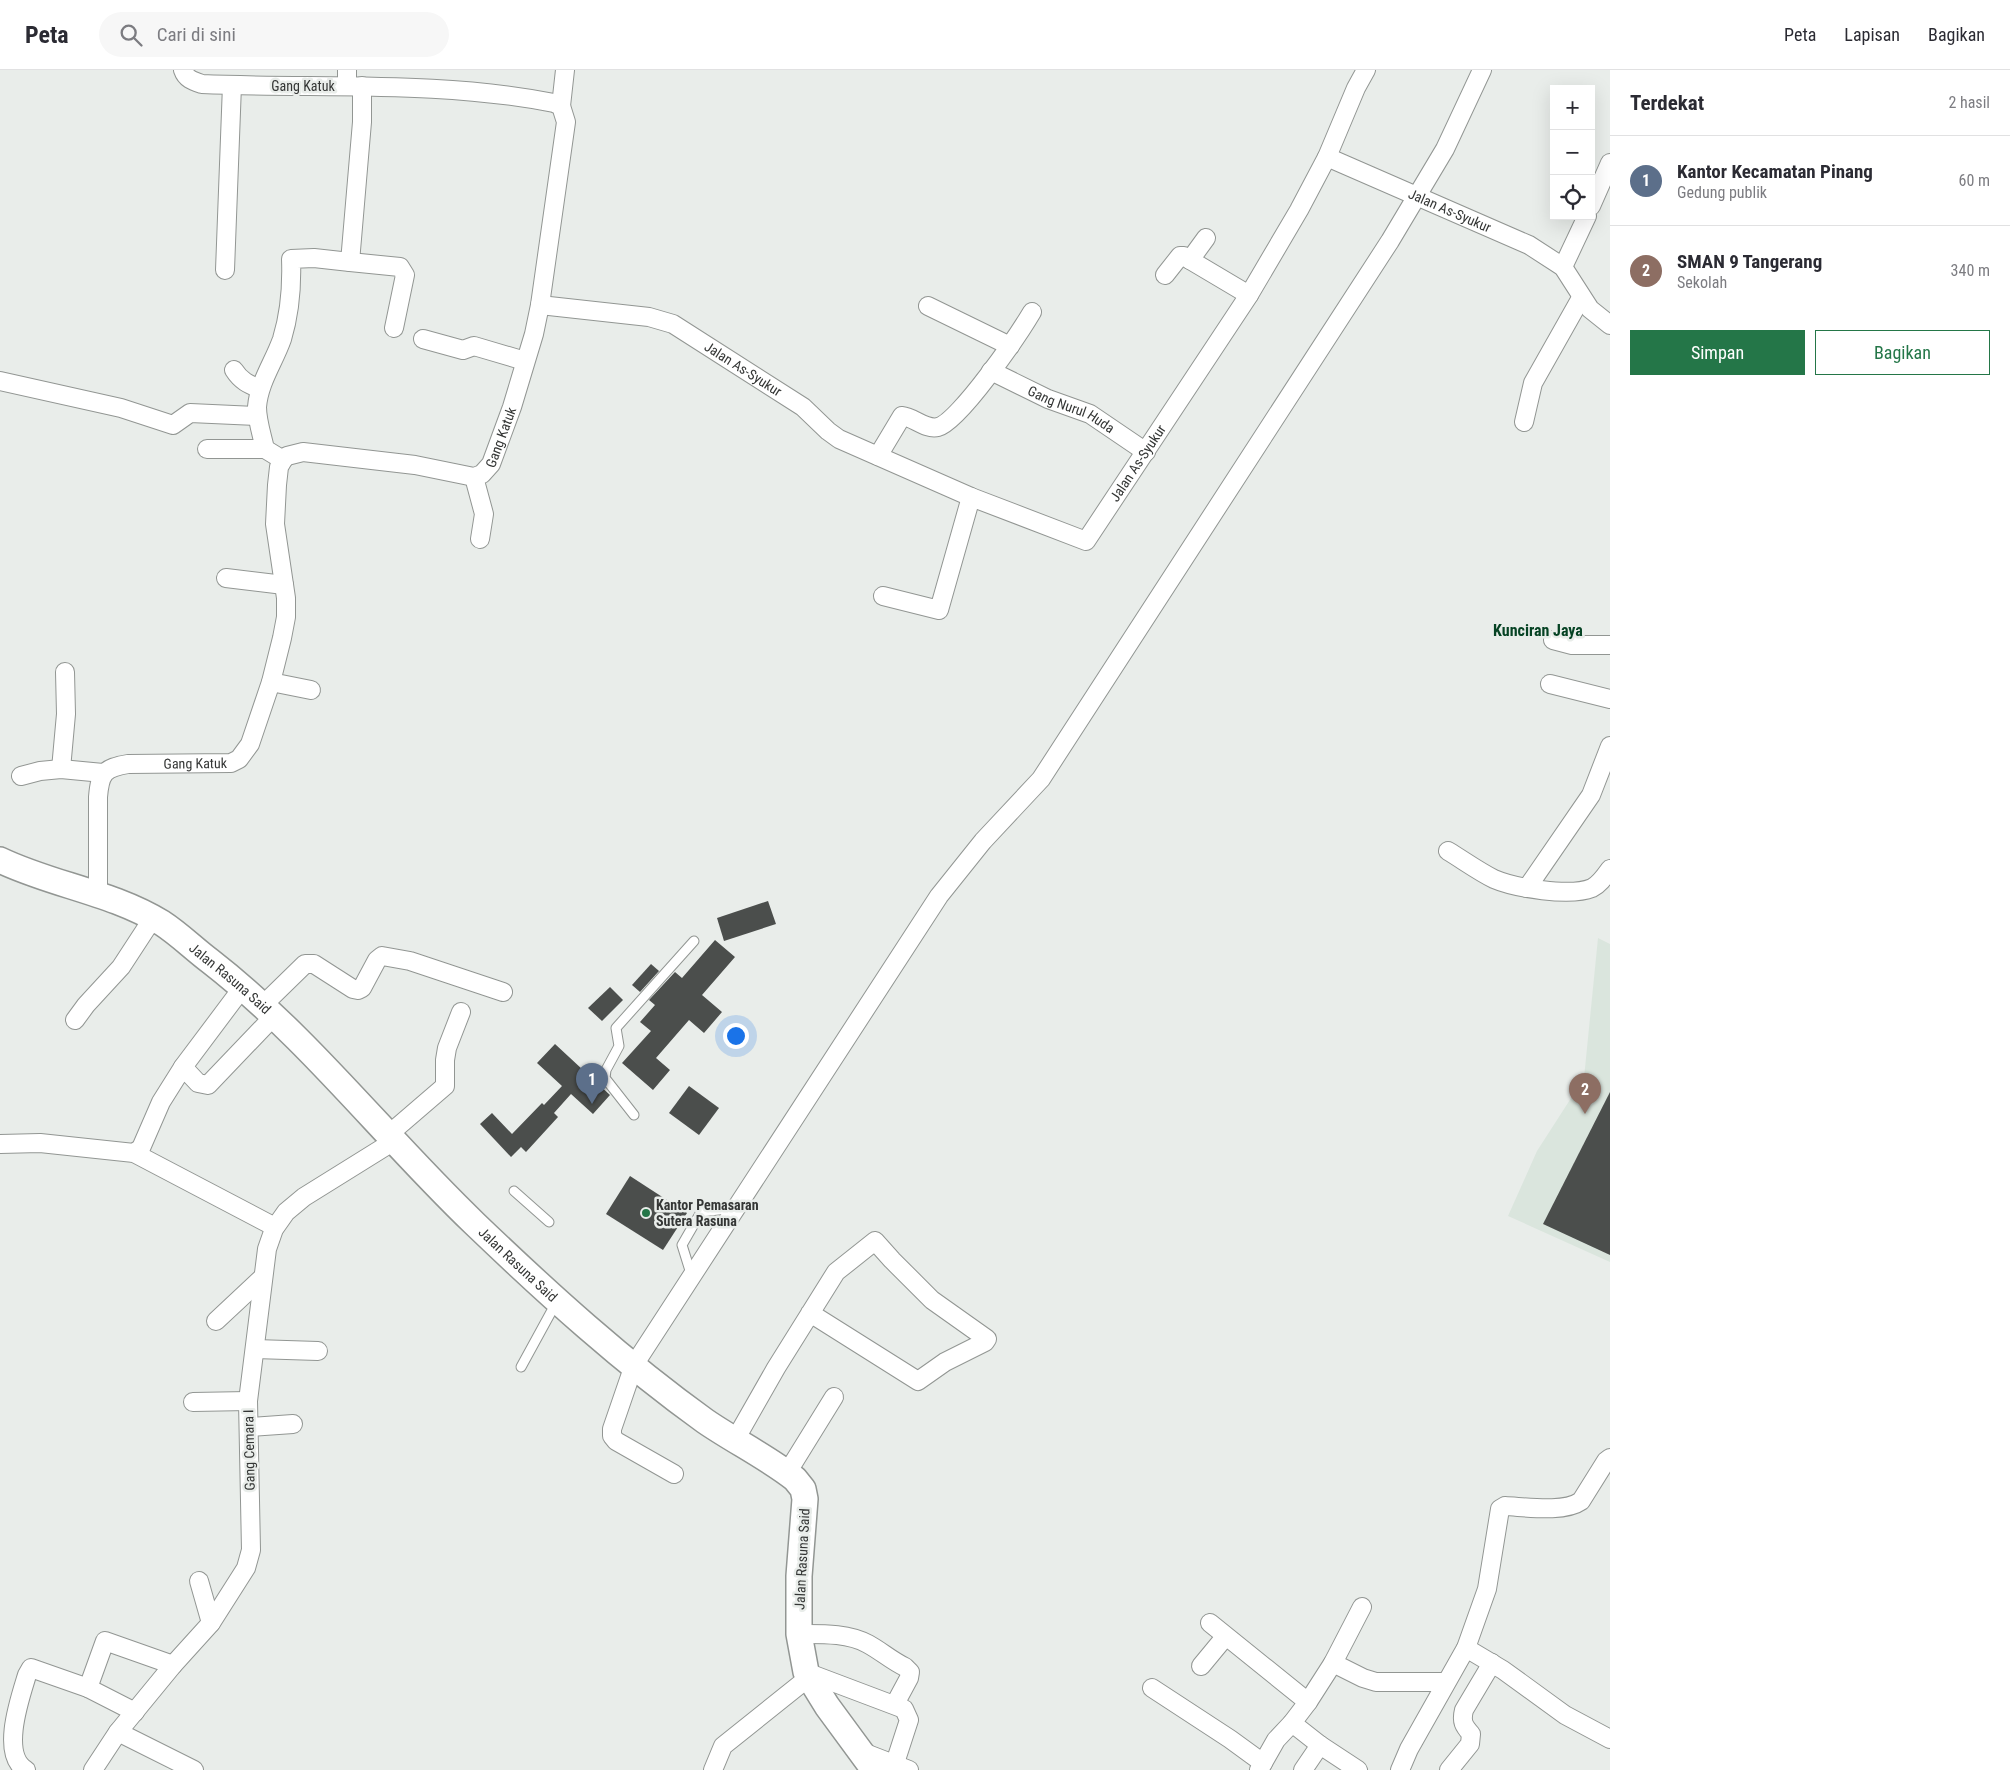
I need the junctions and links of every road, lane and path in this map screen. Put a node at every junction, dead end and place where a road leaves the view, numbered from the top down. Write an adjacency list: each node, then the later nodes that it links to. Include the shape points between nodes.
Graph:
1 (183, 70): 7 (street, Gang Katuk, via 191,81)
2 (565, 70): 8 (street)
3 (1366, 70): 9 (street)
4 (1482, 70): 11 (street, via 1445,149)
5 (388, 78): 6 (street, Gang Katuk); 8 (street, Gang Katuk)
6 (352, 81): 7 (street, Gang Katuk); 16 (street, via 362,122)
7 (232, 85): 18 (street)
8 (562, 106): 22 (street, Gang Katuk, via 566,122)
9 (1327, 157): 11 (street, Jalan As-Syukur); 20 (street, Jalan As-Syukur)
10 (1610, 163): 12 (street)
11 (1417, 196): 17 (street, Jalan As-Syukur, via 1529,245); 76 (street, via 1041,779 983,841 939,896)
12 (1595, 197)
13 (1585, 220): 17 (street)
14 (1206, 238): 15 (street)
15 (1190, 260): 19 (street, via 1180,256); 20 (street)
16 (350, 262): 26 (street, via 400,267 405,275); 33 (street, via 285,257 289,309 286,325)
17 (1563, 267): 21 (street, Jalan As-Syukur)
18 (225, 270)
19 (1165, 275)
20 (1249, 295): 38 (street, Jalan As-Syukur)
21 (1581, 298): 25 (street, Jalan As-Syukur); 35 (street, via 1533,383)
22 (540, 305): 29 (street, Gang Katuk); 39 (street, Jalan As-Syukur, via 649,317 673,324 803,407 839,440)
23 (928, 306): 28 (street)
24 (1032, 312): 28 (street)
25 (1610, 325)
26 (394, 328)
27 (424, 339): 29 (street, via 463,350 474,346)
28 (1010, 346): 31 (street)
29 (526, 361): 41 (street, Gang Katuk, via 492,464 482,474)
30 (234, 370): 33 (street, via 246,384)
31 (991, 371): 38 (street, Gang Nurul Huda, via 1048,399 1090,414); 39 (street, via 947,423 936,428 902,416)
32 (0, 380): 34 (street, via 121,408 173,425 190,413)
33 (260, 389): 34 (street)
34 (257, 416): 37 (street)
35 (1524, 422)
36 (207, 449): 37 (street)
37 (265, 449): 40 (street)
38 (1146, 452): 42 (street, Jalan As-Syukur, via 1086,541)
39 (878, 456): 42 (street, Jalan As-Syukur)
40 (283, 460): 41 (street, Gang Katuk, via 303,452 410,464); 45 (street, Gang Katuk, via 279,467 274,507)
41 (474, 476): 43 (street, via 484,514)
42 (971, 497): 46 (street, via 939,610)
43 (480, 539)
44 (226, 578): 45 (street)
45 (284, 585): 50 (street, Gang Katuk, via 286,618)
46 (883, 596)
47 (1553, 640): 48 (street, via 1572,645)
48 (1610, 645)
49 (65, 672): 55 (street, via 66,714)
50 (271, 682): 52 (street); 56 (street, Gang Katuk, via 250,744 239,759 221,764 128,764 114,766)
51 (1550, 684): 53 (street)
52 (311, 690)
53 (1610, 699)
54 (1610, 746): 61 (street, via 1591,796)
55 (60, 769): 56 (street); 57 (street)
56 (103, 773): 62 (street, via 98,797)
57 (21, 776)
58 (1448, 851): 61 (street, via 1495,879)
59 (0, 860): 62 (main road, Jalan Rasuna Said)
60 (1610, 868): 61 (street, via 1601,882 1584,890)
61 (1527, 888)
62 (98, 894): 63 (main road, Jalan Rasuna Said)
63 (152, 918): 65 (main road, Jalan Rasuna Said); 69 (street, via 121,967)
64 (694, 941): 71 (lane, via 616,1028 619,1046 605,1078)
65 (243, 987): 67 (main road, Jalan Rasuna Said); 70 (street)
66 (503, 992): 67 (street, via 382,956 358,990 314,964 305,964)
67 (269, 1010): 70 (street, via 208,1085 198,1083); 72 (main road, Jalan Rasuna Said)
68 (461, 1012): 72 (street, Gang Cemara I, via 447,1048 445,1086)
69 (75, 1020)
70 (183, 1067): 74 (street, via 161,1102 141,1148)
71 (634, 1115)
72 (391, 1138): 78 (street, Gang Cemara I, via 304,1197 286,1212); 81 (main road, Jalan Rasuna Said, via 455,1205)
73 (0, 1144): 74 (street, via 40,1143)
74 (134, 1153): 78 (street)
75 (514, 1191): 77 (lane)
76 (736, 1208): 80 (street); 80 (lane, via 701,1212 682,1245)
77 (549, 1222)
78 (276, 1227): 79 (street, Gang Cemara I, via 267,1249)
79 (263, 1277): 83 (street); 84 (street, Gang Cemara I)
80 (692, 1277): 86 (street)
81 (557, 1301): 86 (main road, Jalan Rasuna Said); 87 (lane)
82 (810, 1313): 82 (street, via 918,1381 986,1339 932,1300 875,1241 836,1272); 93 (street)
83 (216, 1321)
84 (255, 1349): 85 (street); 89 (street, Gang Cemara I)
85 (318, 1351)
86 (634, 1365): 93 (main road, Jalan Rasuna Said); 96 (street, via 612,1436)
87 (521, 1367)
88 (834, 1397): 95 (street)
89 (248, 1401): 90 (street); 92 (street, Gang Cemara I)
90 (193, 1402)
91 (293, 1424): 92 (street)
92 (249, 1428): 99 (street, Gang Cemara I, via 249,1559)
93 (735, 1440): 95 (main road, Jalan Rasuna Said)
94 (1610, 1458): 103 (street, via 1575,1506 1505,1506 1500,1509 1487,1589)
95 (787, 1473): 101 (main road, Jalan Rasuna Said, via 803,1489 804,1499)
96 (674, 1474)
97 (199, 1581): 99 (street)
98 (1362, 1607): 104 (street)
99 (210, 1623): 106 (street, Gang Cemara I)
100 (1210, 1623): 102 (street)
101 (799, 1634): 108 (main road, Jalan Rasuna Said); 113 (street, via 854,1638 905,1667 910,1672 909,1678)
102 (1225, 1637): 107 (street); 112 (street)
103 (1466, 1648): 105 (street); 109 (street)
104 (1333, 1663): 109 (street, via 1376,1682); 112 (street)
105 (1492, 1663): 117 (street, via 1565,1715); 128 (street, via 1464,1710 1462,1724 1471,1734 1470,1744)
106 (173, 1664): 110 (street, via 105,1641); 114 (street, Gang Cemara I)
107 (1201, 1666)
108 (807, 1675): 113 (street); 119 (main road, Jalan Rasuna Said, via 840,1726); 124 (street, via 723,1746)
109 (1445, 1682): 127 (street)
110 (88, 1688): 114 (street); 121 (street, via 31,1668 28,1671 13,1731 17,1761)
111 (1152, 1688): 120 (street, via 1230,1739)
112 (1308, 1702): 115 (street)
113 (895, 1704): 119 (street, via 904,1709 909,1720)
114 (135, 1712): 116 (street, Gang Cemara I)
115 (1292, 1723): 118 (street); 120 (street, via 1276,1740)
116 (118, 1732): 122 (street, Gang Cemara I); 123 (street)
117 (1610, 1739)
118 (1320, 1745): 125 (street); 126 (street)
119 (884, 1764)
120 (1261, 1767)
121 (26, 1770)
122 (92, 1770)
123 (194, 1770)
124 (713, 1770)
125 (1303, 1770)
126 (1358, 1770)
127 (1400, 1770)
128 (1449, 1770)

